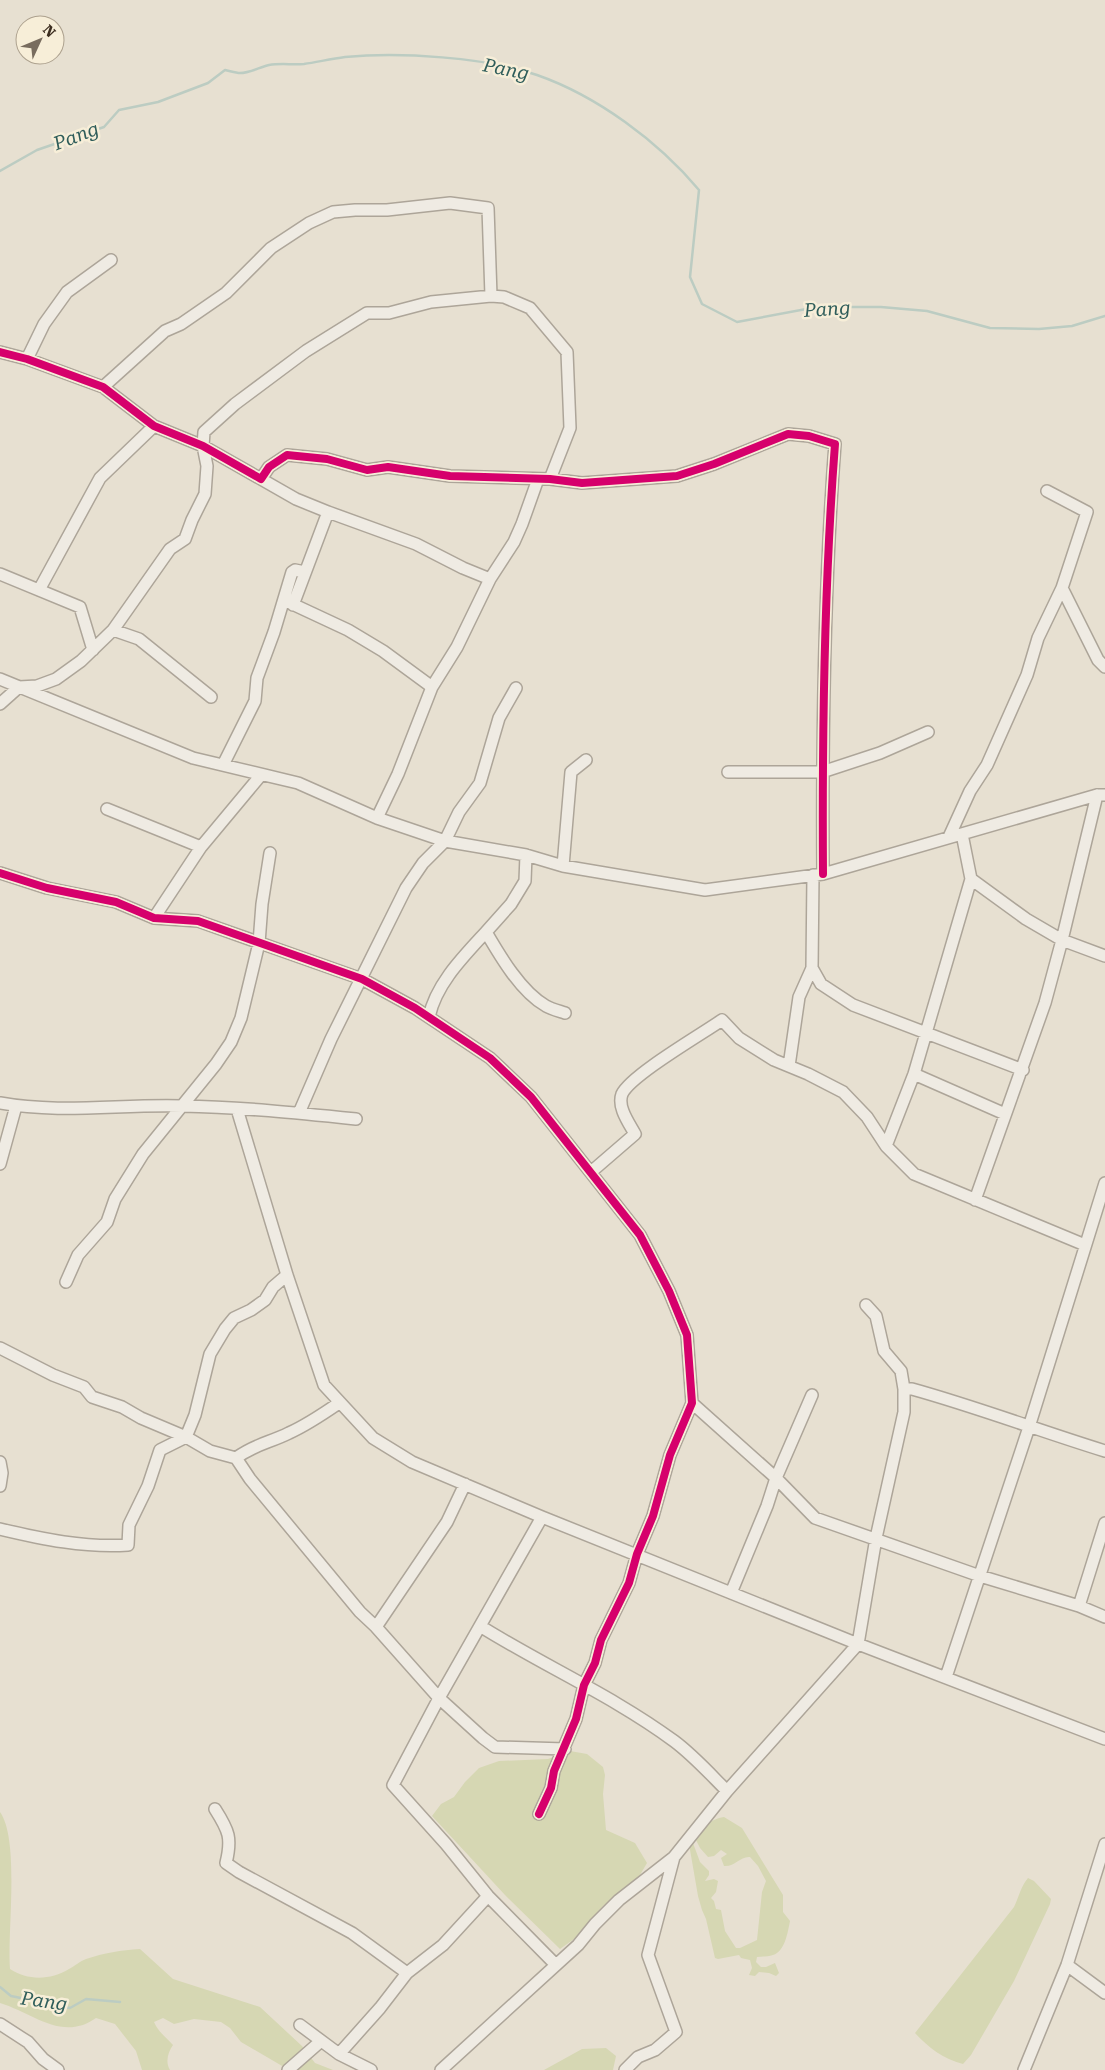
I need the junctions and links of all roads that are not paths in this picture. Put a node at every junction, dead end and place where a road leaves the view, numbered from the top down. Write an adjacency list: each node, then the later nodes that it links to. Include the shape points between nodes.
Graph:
1 (111, 260): 4 (street, via 67,292 44,324)
2 (491, 296): 5 (street, via 488,208 450,203 333,212 292,232 271,248 226,293 181,324 165,331); 7 (street, via 431,302 389,313 367,314 306,351 235,404 204,432); 9 (street, via 504,297 530,308 567,352 570,428)
3 (0, 352): 4 (street)
4 (28, 359): 5 (street)
5 (103, 387): 6 (street)
6 (154, 426): 7 (street); 15 (street, via 100,478)
7 (203, 446): 8 (street); 17 (street, via 207,466 205,494 185,539 170,550)
8 (261, 479): 9 (street, via 269,467 287,455 327,459 367,470 388,467 450,476); 11 (street)
9 (544, 479): 13 (street, via 514,542); 30 (street, via 582,483 677,476 788,434 836,444 828,536)
10 (1047, 491): 14 (street, via 1087,512)
11 (328, 512): 13 (street, via 416,544); 16 (street, via 306,572 292,572)
12 (0, 574): 15 (street)
13 (490, 579): 22 (street, via 457,647)
14 (1062, 588): 19 (street, via 1098,660); 36 (street, via 1038,638 1026,675 987,765 970,791)
15 (39, 590): 18 (street, via 80,607)
16 (289, 602): 22 (street, via 348,630); 28 (street, via 257,678 255,701)
17 (113, 630): 18 (street); 24 (street, via 138,639)
18 (93, 650): 21 (street, via 56,679 37,686)
19 (1105, 667)
20 (0, 679): 21 (street)
21 (19, 687): 25 (street); 28 (street, via 193,758)
22 (432, 687): 34 (street)
23 (516, 688): 37 (street, via 499,718 480,783 459,812)
24 (211, 697)
25 (0, 704)
26 (928, 732): 30 (street, via 880,753)
27 (586, 760): 41 (street, via 571,772)
28 (223, 765): 31 (street)
29 (728, 772): 30 (street)
30 (822, 772): 43 (street)
31 (261, 775): 34 (street, via 298,783); 38 (street)
32 (1101, 795): 35 (street); 47 (street)
33 (107, 810): 38 (street)
34 (377, 818): 37 (street)
35 (962, 834): 36 (street); 44 (street)
36 (949, 837): 43 (street)
37 (445, 841): 40 (street); 51 (street, via 423,863 406,888)
38 (201, 847): 45 (street)
39 (270, 853): 48 (street)
40 (526, 854): 41 (street); 46 (street, via 525,880 511,904)
41 (563, 866): 43 (street, via 705,890)
42 (0, 872): 45 (street, via 48,888 116,902)
43 (818, 874): 50 (street)
44 (971, 879): 47 (street, via 1026,920); 54 (street)
45 (154, 918): 48 (street, via 198,921)
46 (486, 932): 52 (street, via 529,993 546,1006); 53 (street, via 442,986)
47 (1062, 940): 49 (street); 56 (street)
48 (259, 943): 51 (street); 60 (street, via 241,1018 231,1042)
49 (1105, 956)
50 (812, 968): 54 (street, via 821,984 853,1005); 55 (street, via 799,997)
51 (362, 979): 53 (street); 62 (street, via 331,1039)
52 (565, 1012)
53 (429, 1017): 67 (street, via 490,1058 531,1097)
54 (925, 1034): 56 (street); 57 (street)
55 (790, 1066): 65 (street, via 843,1092 867,1117); 67 (street, via 739,1038 722,1020 637,1077 622,1094 622,1108 634,1134)
56 (1023, 1070): 63 (street)
57 (914, 1074): 63 (street); 65 (street)
58 (0, 1103): 59 (street)
59 (16, 1106): 60 (street, via 64,1109); 66 (street)
60 (182, 1106): 61 (street); 72 (street, via 143,1154 115,1199 107,1222 78,1255)
61 (237, 1109): 62 (street); 71 (street)
62 (299, 1113): 64 (street)
63 (1005, 1114): 69 (street)
64 (356, 1119)
65 (886, 1146): 69 (street, via 914,1174)
66 (0, 1164)
67 (591, 1172): 78 (street, via 640,1235 669,1291 687,1335)
68 (1105, 1183): 70 (street)
69 (975, 1200): 70 (street)
70 (1085, 1245): 79 (street)
71 (287, 1275): 77 (street, via 324,1385); 80 (street, via 273,1287 265,1300 234,1318 225,1329 210,1354)
72 (66, 1282)
73 (866, 1305): 75 (street, via 876,1316 884,1351 901,1370)
74 (0, 1348): 80 (street, via 84,1387 92,1397 122,1407)
75 (904, 1389): 79 (street, via 976,1407); 90 (street, via 904,1412)
76 (812, 1395): 84 (street)
77 (339, 1403): 82 (street, via 315,1420 288,1434 250,1447); 85 (street, via 373,1438 412,1462)
78 (692, 1403): 84 (street); 91 (street, via 670,1455 653,1516)
79 (1029, 1427): 81 (street); 92 (street)
80 (186, 1437): 82 (street, via 210,1451); 89 (street, via 160,1450 148,1486 129,1525 128,1545 104,1546 40,1539)
81 (1105, 1451)
82 (236, 1458): 97 (street, via 318,1563)
83 (0, 1462): 86 (street)
84 (776, 1478): 90 (street, via 815,1518); 93 (street)
85 (465, 1484): 87 (street); 97 (street, via 447,1522)
86 (0, 1486)
87 (542, 1517): 91 (street); 96 (street)
88 (1105, 1523): 94 (street)
89 (0, 1529)
90 (876, 1538): 92 (street); 98 (street)
91 (637, 1554): 93 (street); 100 (street, via 629,1583 601,1640)
92 (980, 1576): 94 (street); 99 (street)
93 (731, 1593): 98 (street)
94 (1079, 1606): 95 (street)
95 (1105, 1617)
96 (480, 1626): 100 (street); 101 (street)
97 (376, 1627): 101 (street)
98 (858, 1644): 99 (street); 104 (street)
99 (946, 1677): 102 (street)
100 (584, 1686): 103 (street, via 576,1720); 104 (street, via 676,1742)
101 (439, 1698): 103 (street, via 495,1747); 109 (street, via 393,1785)
102 (1105, 1739)
103 (564, 1749): 106 (street)
104 (727, 1791): 108 (street)
105 (215, 1809): 112 (street, via 225,1825 230,1844 226,1863 352,1933)
106 (539, 1814)
107 (1105, 1844): 111 (street)
108 (674, 1857): 110 (street, via 619,1900 578,1945); 122 (street, via 648,1955 676,2032 655,2050 638,2057)
109 (488, 1896): 110 (street); 112 (street, via 443,1945)
110 (555, 1964): 121 (street)
111 (1067, 1965): 113 (street); 123 (street)
112 (407, 1973): 117 (street)
113 (1105, 1993)
114 (0, 2024): 118 (street, via 28,2042)
115 (300, 2025): 116 (street)
116 (321, 2041): 117 (street); 119 (street)
117 (340, 2054): 120 (street)
118 (58, 2070)
119 (288, 2070)
120 (371, 2070)
121 (441, 2070)
122 (625, 2070)
123 (1024, 2070)

